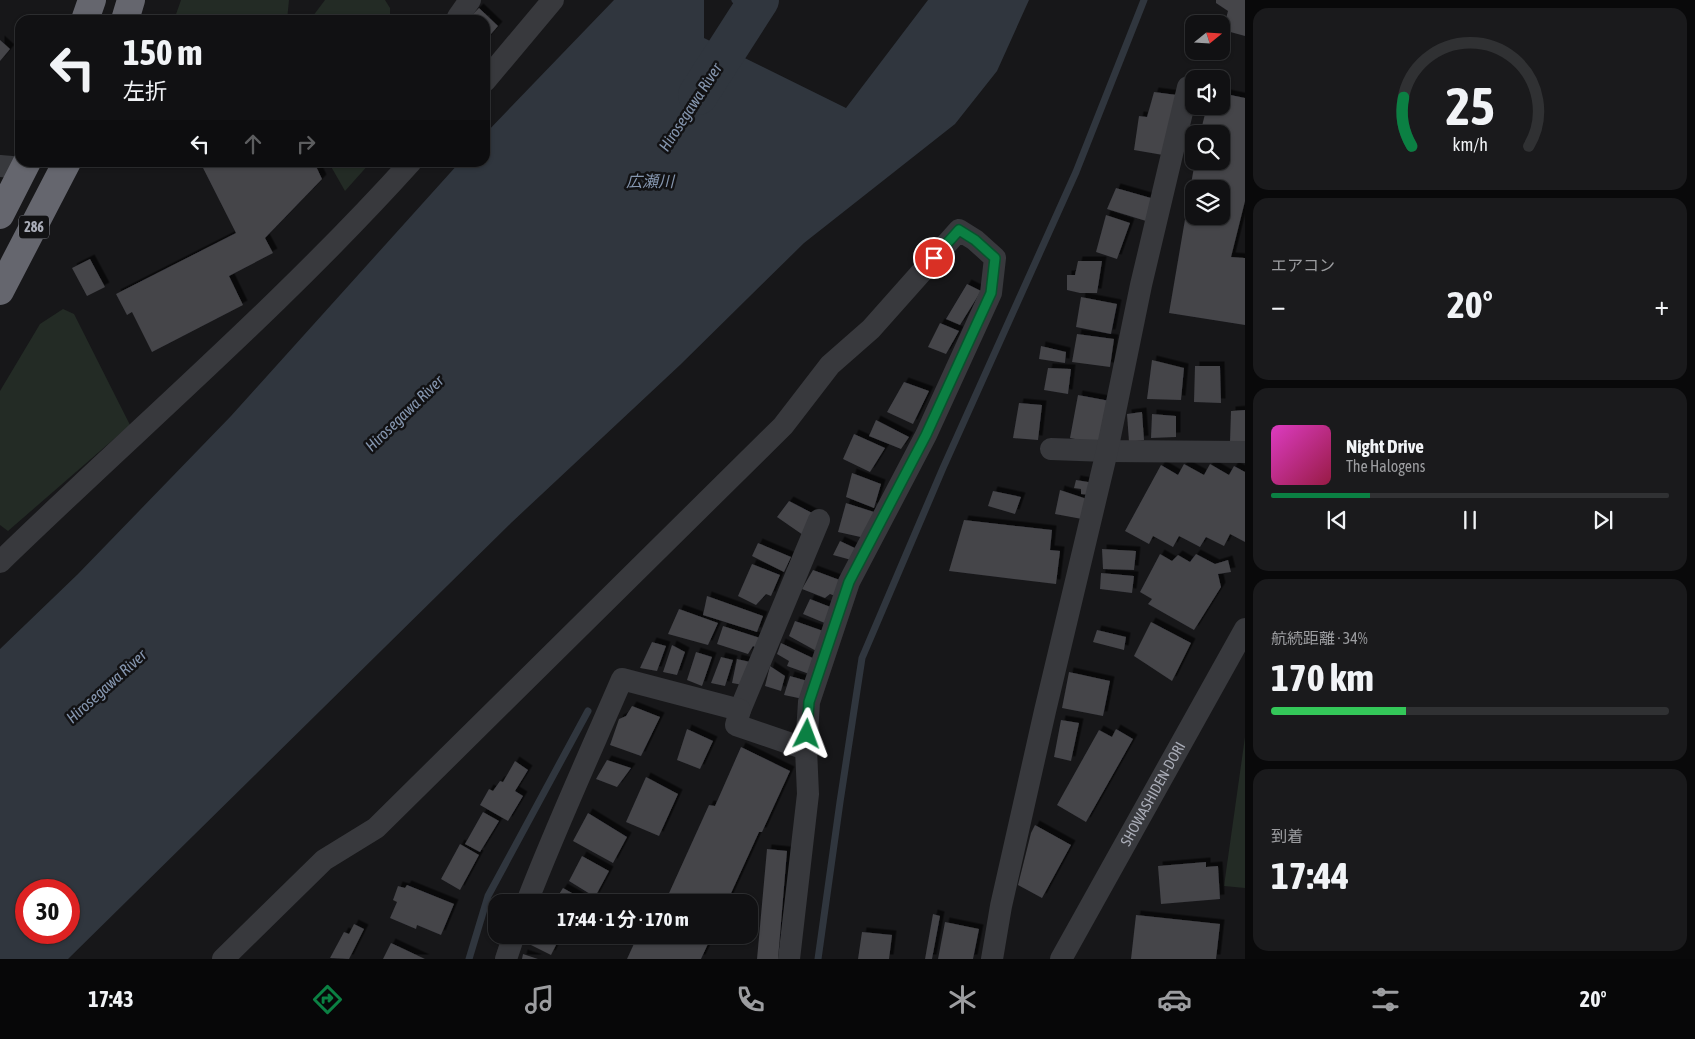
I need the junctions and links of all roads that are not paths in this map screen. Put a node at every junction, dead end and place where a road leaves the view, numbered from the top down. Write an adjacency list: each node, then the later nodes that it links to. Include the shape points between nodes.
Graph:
1 (92, 0): 4 (highway)
2 (131, 0): 5 (highway)
3 (553, 0): 6 (street)
4 (87, 15)
5 (126, 15)
6 (490, 75)
7 (1185, 100): 14 (street, via 1141,285)
8 (17, 167): 11 (highway, 286)
9 (64, 167): 12 (highway, 286)
10 (407, 167): 17 (street, via 368,210 251,324)
11 (0, 215)
12 (0, 291)
13 (1051, 449): 14 (street)
14 (1107, 451): 15 (street); 26 (street, via 1043,720)
15 (1245, 452)
16 (819, 520): 19 (street)
17 (0, 562)
18 (1245, 629): 27 (street, SHOWASHIDEN-DORI)
19 (740, 710): 20 (street, via 736,725); 21 (street, via 622,679)
20 (806, 749): 23 (street, via 809,702 849,582 926,435 991,293 995,258 959,230 871,329 830,365 782,426 376,828 324,860); 25 (street, via 808,794)
21 (530, 894)
22 (511, 944): 24 (street)
23 (223, 959)
24 (506, 959)
25 (789, 959)
26 (992, 959)
27 (1061, 959)

